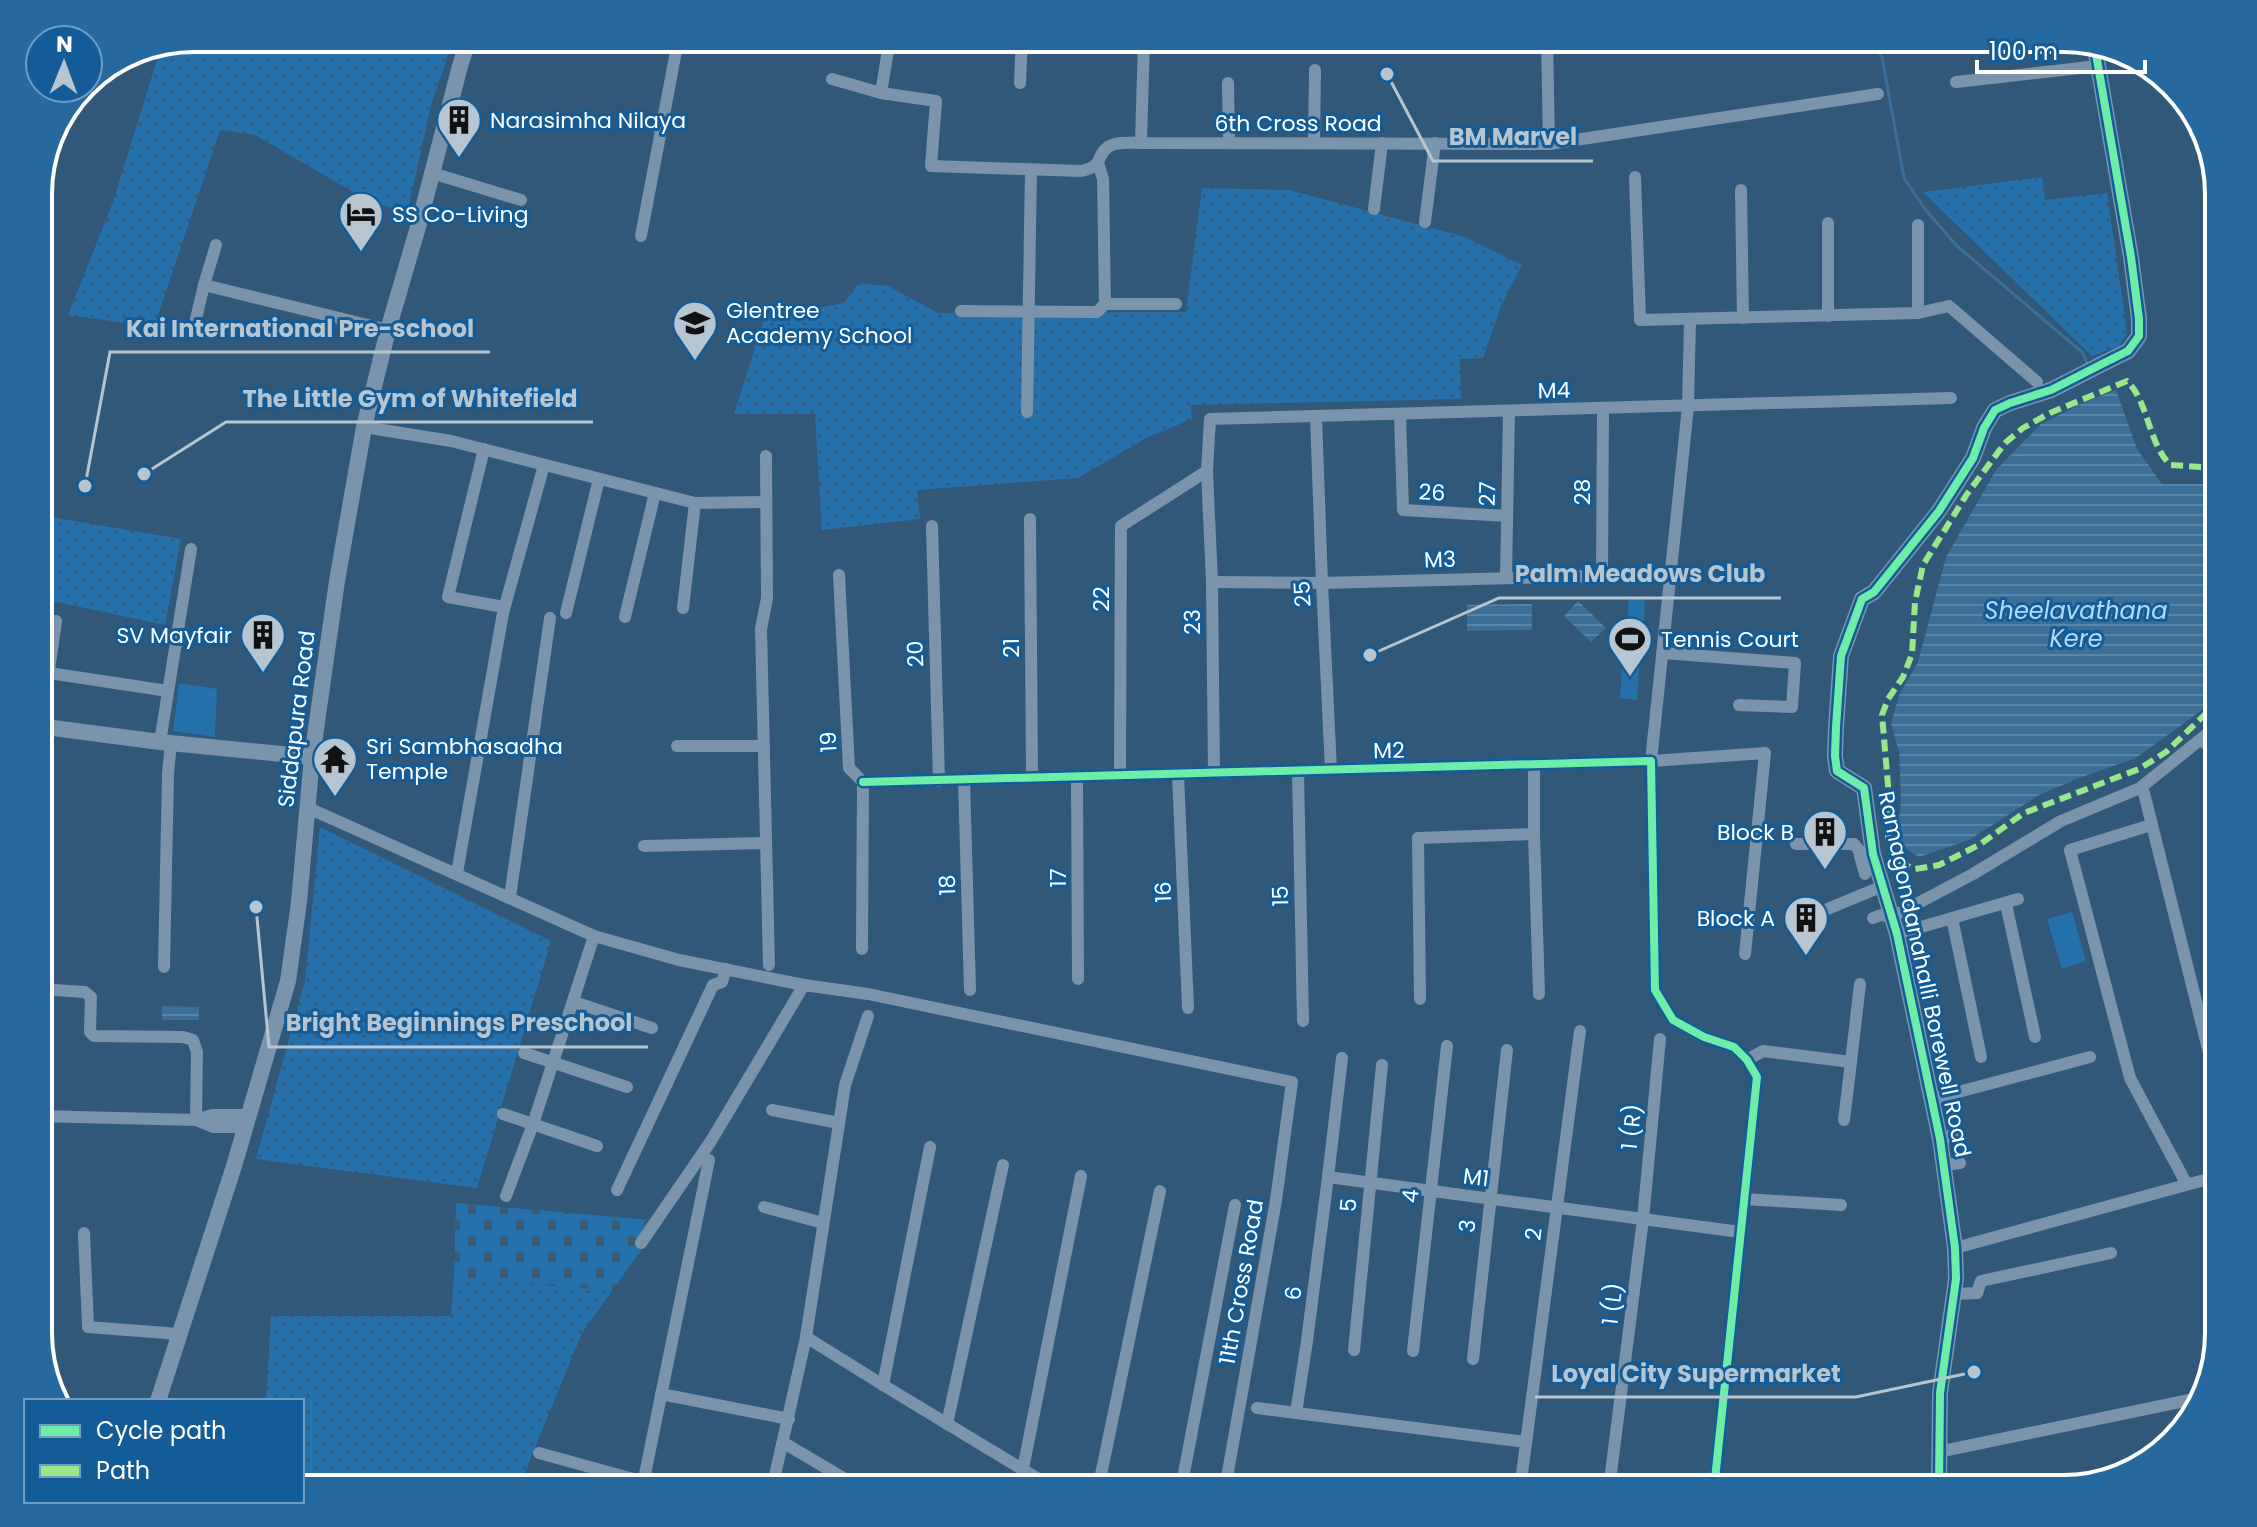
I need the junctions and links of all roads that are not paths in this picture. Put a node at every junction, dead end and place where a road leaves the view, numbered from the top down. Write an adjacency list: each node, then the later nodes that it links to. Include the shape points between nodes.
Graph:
1 (464, 52): 24 (street, Siddapura Road)
2 (676, 52): 32 (street)
3 (888, 52): 14 (street)
4 (1021, 52): 12 (street)
5 (1144, 52): 17 (street)
6 (1547, 52): 21 (street)
7 (2096, 56): 8 (street, Ramagondanahalli Borewell Road)
8 (2098, 66): 11 (street); 111 (street, Ramagondanahalli Borewell Road, via 2139,336 2128,351 2051,390 1995,410 1973,458 1939,511 1874,592 1862,599 1841,656 1835,756 1837,771 1864,788)
9 (1315, 70): 18 (street)
10 (832, 79): 14 (street)
11 (1956, 82)
12 (1020, 83)
13 (1228, 83): 16 (street)
14 (881, 93): 23 (street, via 936,101 931,166)
15 (1878, 94): 21 (street, 6th Cross Road)
16 (1229, 142): 17 (street, 6th Cross Road); 18 (street, 6th Cross Road)
17 (1141, 143): 22 (street, 6th Cross Road, via 1107,147)
18 (1314, 143): 19 (street, 6th Cross Road)
19 (1382, 143): 20 (street, 6th Cross Road); 28 (street)
20 (1435, 143): 21 (street, 6th Cross Road); 29 (street)
21 (1549, 144)
22 (1098, 163): 23 (street, via 1081,171); 35 (street, via 1103,179)
23 (1031, 170): 38 (street)
24 (432, 173): 27 (street); 44 (street, Siddapura Road)
25 (1635, 177): 43 (street, via 1640,320)
26 (1741, 190): 41 (street)
27 (521, 200)
28 (1374, 209)
29 (1425, 222)
30 (1828, 223): 40 (street)
31 (1918, 225): 39 (street)
32 (641, 236)
33 (216, 245): 34 (street)
34 (204, 285): 42 (street); 44 (street)
35 (1105, 304): 36 (street); 38 (street, via 1097,312)
36 (1176, 304)
37 (961, 311): 38 (street)
38 (1029, 312): 50 (street)
39 (1918, 313): 40 (street); 45 (street, via 1949,306)
40 (1828, 316): 41 (street)
41 (1743, 318): 43 (street)
42 (196, 319)
43 (1690, 319): 47 (street)
44 (388, 330): 53 (street, Siddapura Road)
45 (2037, 382)
46 (1951, 398): 47 (street, M4)
47 (1688, 407): 48 (street, M4); 66 (street)
48 (1603, 409): 49 (street, M4); 68 (street, 28)
49 (1509, 411): 51 (street, M4); 62 (street, 27)
50 (1027, 412)
51 (1400, 414): 52 (street, M4); 62 (street, 26, via 1403,510)
52 (1316, 416): 57 (street, M4, via 1210,419); 71 (street, 25)
53 (364, 427): 54 (street); 90 (street, Siddapura Road)
54 (484, 449): 56 (street); 72 (street, via 448,597)
55 (766, 456): 60 (street)
56 (544, 465): 58 (street); 72 (street)
57 (1207, 471): 70 (street, 23); 98 (street, 22, via 1121,526)
58 (599, 479): 59 (street); 74 (street)
59 (655, 493): 61 (street); 75 (street)
60 (766, 502): 61 (street); 89 (street)
61 (695, 503): 73 (street)
62 (1507, 516): 69 (street, 27)
63 (1030, 519): 100 (street, 21)
64 (932, 526): 102 (street, 20)
65 (191, 549): 81 (street)
66 (1669, 574): 68 (street, M3); 79 (street)
67 (839, 575): 103 (street, 19, via 849,768)
68 (1602, 575): 69 (street, M3)
69 (1506, 577): 71 (street, M3)
70 (1212, 582): 71 (street, M3); 96 (street, 23)
71 (1322, 583): 94 (street, 25)
72 (504, 607): 112 (street)
73 (683, 608)
74 (566, 613)
75 (625, 617)
76 (550, 618): 114 (street)
77 (56, 621): 78 (street)
78 (52, 651)
79 (1663, 653): 82 (street, via 1795,664 1792,707); 91 (street)
80 (52, 673): 81 (street)
81 (168, 691): 86 (street)
82 (1739, 705)
83 (52, 728): 86 (street)
84 (2205, 735): 85 (street)
85 (2200, 740): 87 (street); 104 (street)
86 (165, 743): 90 (street); 123 (street)
87 (2205, 743)
88 (677, 746): 89 (street)
89 (764, 746): 108 (street)
90 (312, 757): 105 (street, Siddapura Road)
91 (1651, 761): 92 (street, M2); 120 (street, M2, via 1765,753); 148 (street, via 1655,990 1673,1020 1734,1047)
92 (1534, 765): 94 (street, M2); 107 (street)
93 (2139, 769): 104 (street)
94 (1331, 770): 95 (street, M2)
95 (1298, 771): 96 (street, M2); 136 (street, 15)
96 (1214, 773): 97 (street, M2)
97 (1178, 774): 98 (street, M2); 134 (street, 16)
98 (1120, 775): 99 (street, M2)
99 (1077, 776): 100 (street, M2); 125 (street, 17)
100 (1032, 778): 101 (street, M2)
101 (964, 779): 102 (street, M2); 130 (street, 18)
102 (939, 781): 103 (street, M2)
103 (863, 782): 119 (street, 19)
104 (2142, 791): 106 (street); 116 (street, via 2061,821)
105 (306, 807): 112 (street); 159 (street, Siddapura Road, via 288,981)
106 (2151, 825): 140 (street); 170 (street, via 2070,850 2130,1078)
107 (1534, 834): 131 (street); 132 (street, via 1418,838)
108 (766, 843): 110 (street); 121 (street)
109 (1796, 844): 111 (street, via 1854,844)
110 (644, 846)
111 (1867, 855): 113 (street, Ramagondanahalli Borewell Road)
112 (457, 873): 114 (street)
113 (1872, 879): 116 (street, Ramagondanahalli Borewell Road); 117 (street)
114 (510, 897): 118 (street)
115 (1952, 918): 116 (street); 139 (street, via 2012,901); 145 (street)
116 (1886, 921): 153 (street, Ramagondanahalli Borewell Road)
117 (1796, 922)
118 (594, 936): 122 (street); 133 (street)
119 (862, 949)
120 (1745, 954)
121 (769, 965)
122 (711, 966): 124 (street); 127 (street, via 708,979)
123 (164, 967)
124 (726, 969): 127 (street, via 722,982); 128 (street)
125 (1078, 979)
126 (1860, 984): 149 (street)
127 (713, 985): 171 (street)
128 (804, 985): 185 (street, via 711,1141); 214 (street, 11th Cross Road, via 1292,1082)
129 (52, 990): 157 (street, via 91,997 94,1036 193,1040)
130 (970, 990)
131 (1539, 994)
132 (1420, 999)
133 (574, 1002): 137 (street); 150 (street)
134 (1188, 1008)
135 (868, 1016): 160 (street, via 845,1085)
136 (1303, 1021)
137 (652, 1028)
138 (1580, 1031): 180 (street, 2)
139 (2035, 1037)
140 (2205, 1038)
141 (1660, 1039): 181 (street, 1 (R))
142 (1447, 1046): 173 (street, 4)
143 (1507, 1050): 175 (street, 3)
144 (524, 1053): 150 (street)
145 (1981, 1057)
146 (2090, 1057): 153 (street)
147 (1342, 1058): 167 (street)
148 (1747, 1060): 149 (street, via 1763,1051); 176 (street, via 1757,1077)
149 (1851, 1062): 158 (street)
150 (553, 1063): 152 (street); 161 (street)
151 (1382, 1065): 169 (street, 5)
152 (627, 1087)
153 (1932, 1099): 186 (street, Ramagondanahalli Borewell Road, via 1952,1164)
154 (772, 1110): 160 (street)
155 (503, 1114): 161 (street)
156 (52, 1116): 157 (street)
157 (196, 1120): 159 (street, via 213,1127)
158 (1844, 1120)
159 (247, 1121): 189 (street, Siddapura Road)
160 (839, 1123): 182 (street)
161 (533, 1124): 162 (street); 174 (street)
162 (597, 1146)
163 (930, 1147): 194 (street)
164 (709, 1160): 195 (street)
165 (1003, 1165): 201 (street)
166 (1081, 1176): 206 (street)
167 (1328, 1177): 169 (street, M1); 199 (street, 6)
168 (2205, 1179): 170 (street)
169 (1370, 1183): 173 (street, M1); 191 (street, 5)
170 (2186, 1183): 186 (street)
171 (617, 1190)
172 (1160, 1191): 212 (street)
173 (1431, 1192): 175 (street, M1); 192 (street, 4)
174 (506, 1196)
175 (1490, 1199): 180 (street, M1); 193 (street, 3)
176 (1744, 1199): 178 (street); 183 (street)
177 (1235, 1205): 213 (street)
178 (1841, 1205)
179 (764, 1207): 182 (street)
180 (1557, 1207): 181 (street, M1); 202 (street, 2)
181 (1643, 1219): 183 (street, M1); 216 (street, 1 (L))
182 (823, 1223): 190 (street)
183 (1740, 1232): 217 (street)
184 (84, 1233): 189 (street, via 88,1327)
185 (641, 1243)
186 (1955, 1248): 188 (street, Ramagondanahalli Borewell Road)
187 (2111, 1253): 188 (street, via 1981,1281 1975,1294)
188 (1954, 1294): 204 (street, Ramagondanahalli Borewell Road)
189 (179, 1334): 196 (street, Siddapura Road)
190 (806, 1337): 194 (street); 200 (street)
191 (1354, 1350)
192 (1413, 1351)
193 (1473, 1359)
194 (883, 1385): 201 (street)
195 (661, 1394): 200 (street); 208 (street)
196 (159, 1399)
197 (2188, 1400): 204 (street)
198 (1257, 1408): 199 (street)
199 (1296, 1413): 202 (street)
200 (789, 1419): 203 (street)
201 (947, 1424): 206 (street)
202 (1526, 1442): 215 (street, 2)
203 (784, 1443): 209 (street); 210 (street)
204 (1938, 1452): 218 (street, Ramagondanahalli Borewell Road)
205 (539, 1453): 207 (street)
206 (1023, 1469): 211 (street)
207 (608, 1475)
208 (645, 1475)
209 (776, 1475)
210 (838, 1475)
211 (1033, 1475)
212 (1101, 1475)
213 (1184, 1475)
214 (1227, 1475)
215 (1522, 1475)
216 (1611, 1475)
217 (1715, 1475)
218 (1939, 1475)

